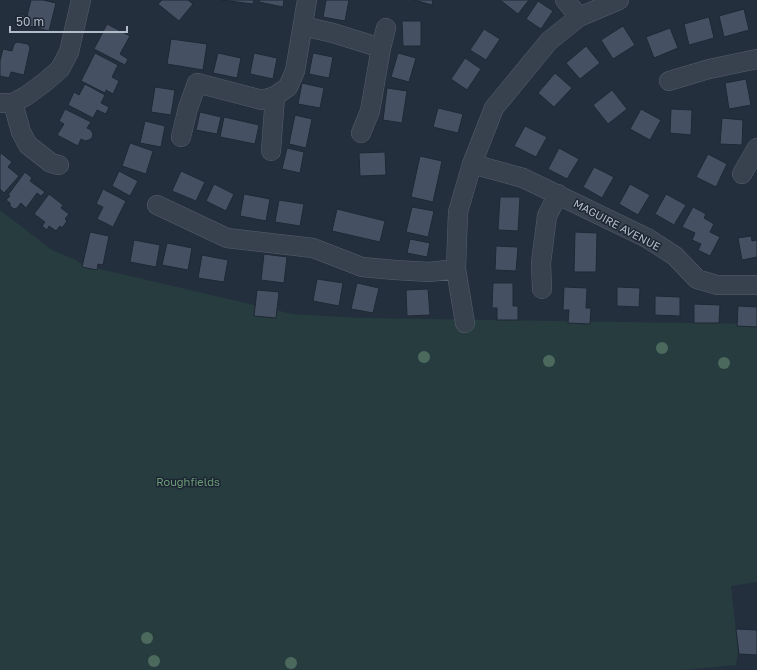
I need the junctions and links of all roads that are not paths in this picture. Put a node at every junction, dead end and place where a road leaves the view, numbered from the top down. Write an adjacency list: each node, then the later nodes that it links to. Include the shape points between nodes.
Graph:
1 (81, 0): 12 (street, via 69,52 60,68 26,96)
2 (307, 0): 6 (street)
3 (565, 0): 5 (street)
4 (619, 0): 5 (street)
5 (579, 17): 17 (street, via 549,41 494,108)
6 (303, 26): 8 (street); 11 (street, via 295,71 288,87)
7 (386, 28): 8 (street)
8 (381, 48): 13 (street, via 370,111)
9 (757, 59): 10 (street)
10 (669, 81)
11 (276, 96): 14 (street, via 262,100 197,83); 16 (street)
12 (6, 103): 18 (street, via 28,145 51,163)
13 (361, 134)
14 (181, 137)
15 (757, 148): 19 (street)
16 (271, 151)
17 (472, 164): 20 (street, MAGUIRE AVENUE, via 523,178); 22 (street, via 458,212)
18 (59, 165)
19 (742, 174)
20 (558, 194): 23 (street, MAGUIRE AVENUE, via 647,238 674,256 697,278 717,285); 24 (street, via 548,216 541,263)
21 (157, 205): 22 (street, via 227,238 313,248 362,267 429,272)
22 (456, 269): 25 (street)
23 (757, 286)
24 (542, 289)
25 (465, 323)

